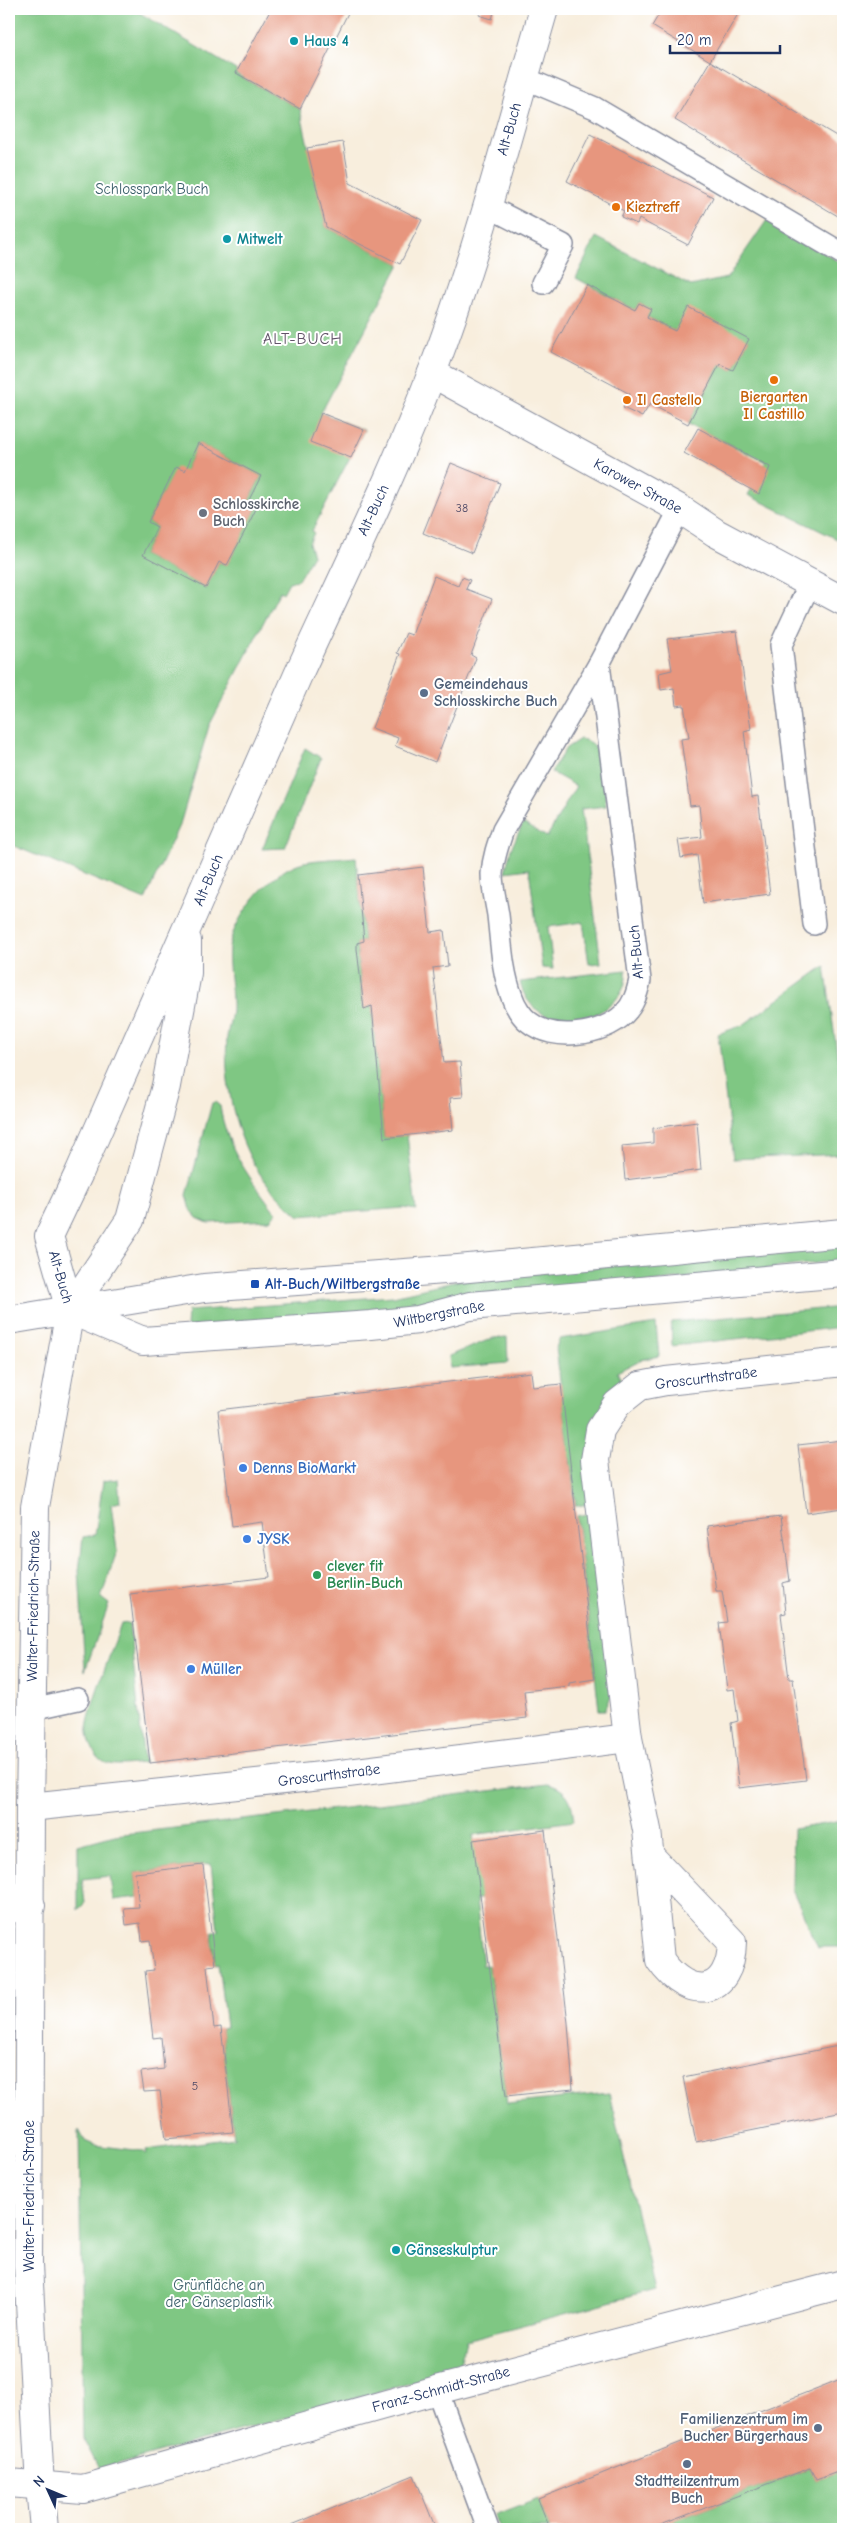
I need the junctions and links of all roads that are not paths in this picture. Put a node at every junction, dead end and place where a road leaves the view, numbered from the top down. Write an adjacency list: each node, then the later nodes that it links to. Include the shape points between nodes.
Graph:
1 (544, 9): 2 (street, Alt-Buch)
2 (524, 78): 3 (street, Alt-Buch); 4 (lane, via 595,108)
3 (487, 206): 5 (lane, via 563,245); 6 (street, Alt-Buch)
4 (843, 254)
5 (543, 283)
6 (432, 373): 7 (street, Karower Straße); 12 (street, Alt-Buch)
7 (680, 509): 8 (street, Karower Straße, via 716,533); 10 (lane, Alt-Buch)
8 (810, 584): 9 (street, Karower Straße); 11 (lane, via 781,644)
9 (843, 602)
10 (599, 664): 10 (lane, Alt-Buch, via 503,830 492,874 512,998 528,1022 561,1034 608,1025 624,1014 636,997 640,980)
11 (814, 924)
12 (187, 928): 15 (street, Alt-Buch, via 187,974 166,1086 130,1220); 15 (street, Alt-Buch, via 49,1236)
13 (843, 1233): 15 (street, via 204,1288)
14 (843, 1273): 15 (street, Wiltbergstraße, via 470,1306 418,1320 371,1325 143,1341)
15 (70, 1310): 16 (street); 19 (street, Walter-Friedrich-Straße, via 35,1506)
16 (9, 1320)
17 (843, 1362): 20 (street, Groscurthstraße, via 640,1386 617,1404 600,1430 595,1460)
18 (78, 1699): 19 (lane)
19 (32, 1709): 21 (street, Walter-Friedrich-Straße)
20 (628, 1738): 21 (street, Groscurthstraße, via 340,1774); 22 (street, Groscurthstraße)
21 (30, 1807): 23 (street, Walter-Friedrich-Straße)
22 (650, 1856)
23 (20, 1907): 27 (street, Walter-Friedrich-Straße, via 28,2265)
24 (843, 2284): 25 (street, Franz-Schmidt-Straße)
25 (437, 2390): 27 (street, Franz-Schmidt-Straße, via 83,2489); 29 (lane)
26 (9, 2483): 27 (street)
27 (40, 2487): 28 (street, Walter-Friedrich-Straße)
28 (44, 2529)
29 (488, 2529)

